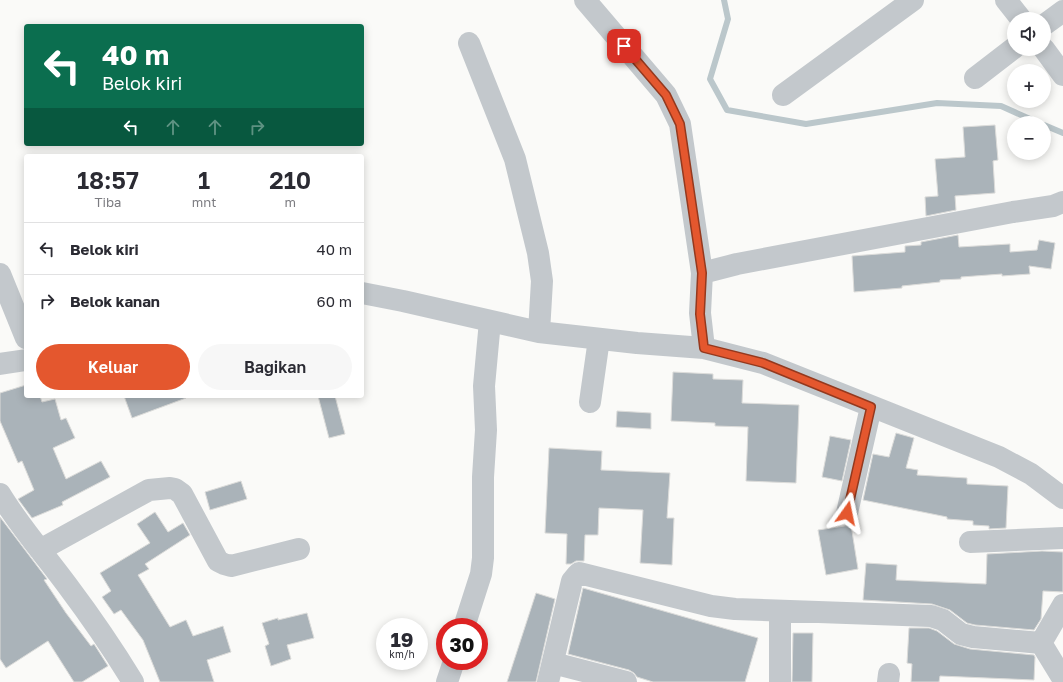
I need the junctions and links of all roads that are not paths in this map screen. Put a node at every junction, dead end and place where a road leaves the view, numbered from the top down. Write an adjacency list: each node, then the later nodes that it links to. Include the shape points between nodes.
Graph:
1 (585, 0): 14 (street, via 666,95 680,124)
2 (913, 0): 12 (street)
3 (1006, 0): 5 (street)
4 (1063, 10): 6 (street)
5 (1015, 12)
6 (1051, 19)
7 (469, 43): 18 (street, via 515,159 538,253 542,281)
8 (1007, 53): 11 (street)
9 (1049, 56): 10 (street)
10 (1063, 75)
11 (975, 78)
12 (782, 95)
13 (1063, 202): 14 (street, via 1053,206 737,264)
14 (702, 273): 21 (street, via 700,314)
15 (0, 274): 19 (street)
16 (364, 293): 17 (street)
17 (490, 321): 18 (street); 35 (street, via 484,386 486,430 483,558 480,580)
18 (540, 332): 20 (street)
19 (24, 333)
20 (599, 339): 21 (street); 24 (street)
21 (704, 348): 25 (street, via 763,363)
22 (24, 360): 23 (street)
23 (0, 364)
24 (590, 402)
25 (871, 407): 27 (street, via 1014,464); 28 (street)
26 (0, 494): 32 (street)
27 (1063, 498)
28 (847, 513)
29 (1063, 538): 30 (street)
30 (970, 542)
31 (299, 549): 32 (street, via 231,566 221,563 182,494 170,488 149,490)
32 (40, 550): 40 (street, via 112,647)
33 (1063, 604): 36 (street)
34 (780, 611): 36 (street, via 931,616 943,620 961,634 973,638); 38 (street, via 710,606 579,573 572,581); 43 (street)
35 (467, 618)
36 (1041, 643): 39 (street)
37 (451, 670): 41 (street)
38 (551, 672): 42 (street)
39 (1063, 679)
40 (133, 682)
41 (447, 682)
42 (626, 682)
43 (780, 682)

